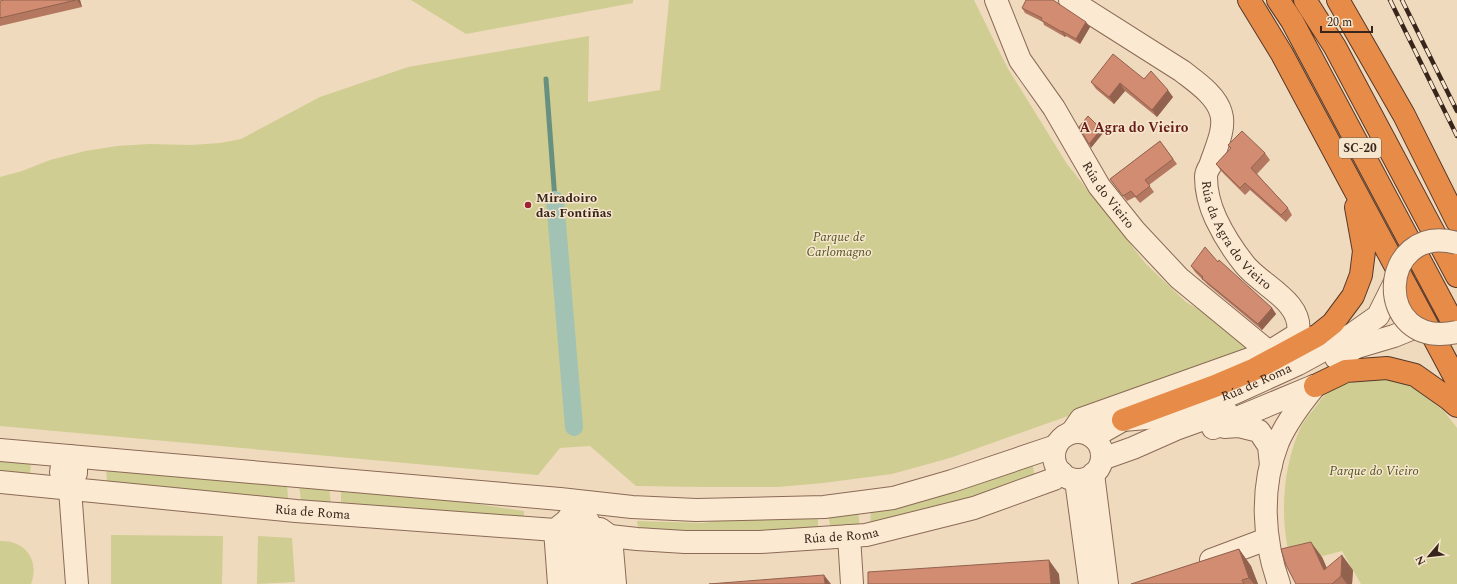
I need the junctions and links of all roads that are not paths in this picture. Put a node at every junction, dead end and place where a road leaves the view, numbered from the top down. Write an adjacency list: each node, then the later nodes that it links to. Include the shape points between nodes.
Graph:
1 (996, 0): 14 (street, Rúa do Vieiro, via 1020,60 1054,108 1099,186 1134,232 1178,278)
2 (1070, 0): 14 (street, Rúa da Agra do Vieiro, via 1182,71 1214,99 1222,113 1222,129 1206,176 1207,193 1212,208 1226,240 1246,267 1283,297 1300,326 1298,334)
3 (1249, 0): 7 (highway, via 1282,54)
4 (1278, 0): 13 (highway, SC-20)
5 (1305, 0): 10 (highway, SC-20, via 1335,48)
6 (1338, 0): 8 (highway, via 1404,115)
7 (1352, 186): 16 (highway); 18 (highway, via 1364,251 1361,275 1353,296 1333,323 1318,335 1254,369 1215,386)
8 (1457, 221)
9 (1457, 243): 11 (street, Rúa de Roma, bridge, via 1446,240 1431,241 1417,247 1405,256)
10 (1457, 276)
11 (1394, 284): 12 (street, bridge, via 1399,309); 15 (street, Rúa de Roma, via 1378,316 1350,335)
12 (1416, 327): 13 (street, bridge, via 1429,333 1444,335); 15 (street, Rúa de Roma, via 1357,347)
13 (1457, 331)
14 (1269, 352): 18 (street, Rúa de Roma)
15 (1305, 375): 17 (highway, via 1387,368 1415,375); 18 (street, Rúa de Roma, via 1232,394 1158,418); 19 (street, Rúa de Roma); 23 (street, Rúa de Roma, via 1229,410); 26 (street, via 1295,411 1279,441)
16 (1457, 381)
17 (1457, 406)
18 (1114, 415): 20 (street, Rúa de Roma, via 1081,419); 21 (street, Rúa de Roma)
19 (1216, 427): 23 (street, Rúa de Roma, via 1170,444); 26 (street, via 1239,426 1259,431 1269,446)
20 (1072, 432): 21 (street, via 1087,433); 22 (street, Rúa de Roma, via 1065,435)
21 (1093, 437): 27 (street, via 1102,450)
22 (1056, 446): 27 (street, via 1054,460); 31 (street, Rúa de Roma, via 893,498 824,507)
23 (1133, 448): 27 (street, Rúa de Roma)
24 (0, 450): 25 (street, Rúa de Roma)
25 (70, 456): 29 (street, Rúa de Roma); 30 (street, via 76,465 76,473)
26 (1271, 465): 34 (street, via 1266,501)
27 (1083, 471): 33 (street, Rúa de Roma, via 974,508 866,535); 42 (street); 43 (street)
28 (0, 482): 30 (street, Rúa de Roma)
29 (435, 488): 31 (street, Rúa de Roma, via 632,507); 32 (street, Rúa de Roma, via 472,499 541,509)
30 (70, 489): 32 (street, Rúa de Roma, via 309,512); 36 (street)
31 (716, 510): 32 (street, Rúa de Roma, via 691,517 644,517)
32 (580, 527): 33 (street, Rúa de Roma, via 685,542 760,542); 37 (street); 38 (street, via 574,547); 39 (street); 40 (street)
33 (849, 536): 41 (street)
34 (1267, 539): 35 (street); 44 (street)
35 (1193, 566)
36 (77, 584)
37 (559, 584)
38 (577, 584)
39 (595, 584)
40 (615, 584)
41 (852, 584)
42 (1090, 584)
43 (1107, 584)
44 (1279, 584)

